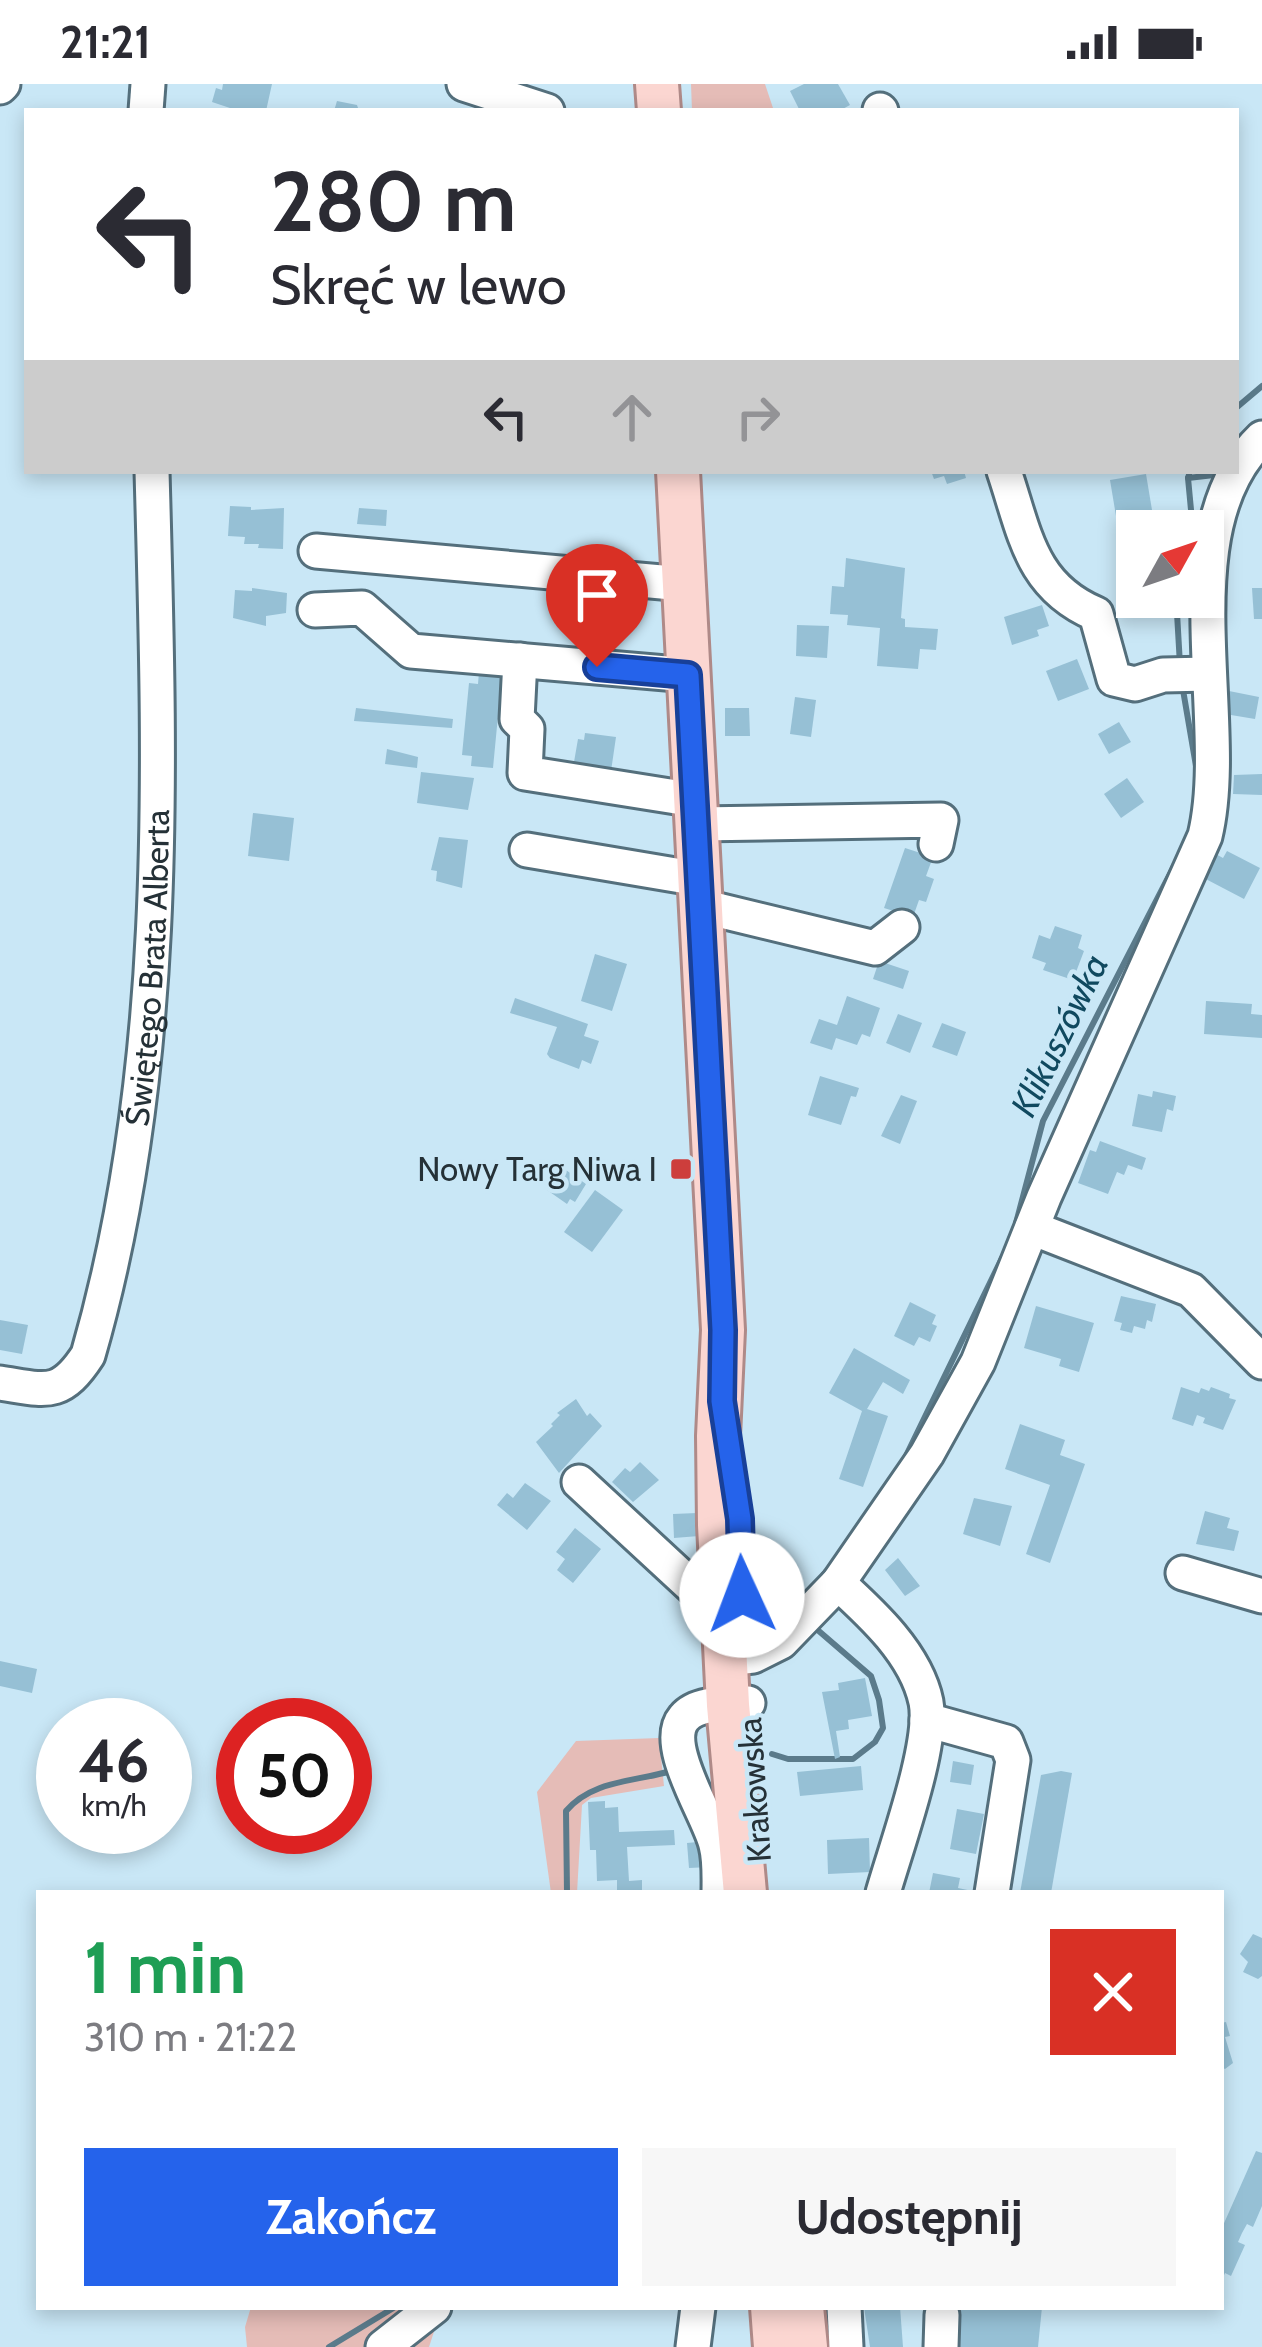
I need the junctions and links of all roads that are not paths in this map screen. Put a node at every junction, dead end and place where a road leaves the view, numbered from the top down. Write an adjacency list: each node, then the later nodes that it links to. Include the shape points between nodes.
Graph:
1 (464, 84): 2 (street)
2 (538, 108)
3 (152, 474): 20 (street, Świętego Brata Alberta, via 156,896 131,1167 88,1355 62,1386)
4 (678, 474): 8 (main road, Krakowska)
5 (1005, 474): 11 (street, via 1037,568 1069,602 1096,614 1114,680)
6 (1237, 474): 11 (street, via 1223,506)
7 (316, 551): 8 (street)
8 (684, 584): 12 (main road, Krakowska)
9 (315, 610): 10 (street, via 362,608 411,651)
10 (520, 660): 12 (street); 13 (street, via 524,773)
11 (1188, 674): 18 (street, via 1212,807 1205,836)
12 (688, 675): 13 (main road, Krakowska)
13 (696, 812): 14 (street, via 941,820); 16 (main road, Krakowska)
14 (936, 844)
15 (527, 850): 16 (street)
16 (700, 892): 17 (street, via 874,948); 24 (main road, Krakowska, via 723,1330 718,1436)
17 (902, 927)
18 (1032, 1228): 19 (street, via 1190,1290); 23 (street, via 978,1362 927,1454)
19 (1262, 1362)
20 (0, 1383)
21 (579, 1482): 24 (street, via 700,1594)
22 (1183, 1574): 25 (street)
23 (838, 1582): 26 (street, via 781,1642); 28 (street, via 911,1667)
24 (732, 1595): 26 (main road, Krakowska)
25 (1262, 1597)
26 (736, 1658): 27 (main road, Krakowska)
27 (738, 1704): 29 (street, via 695,1710 677,1737 717,1849); 30 (main road, Krakowska); 31 (main road, Krakowska)
28 (927, 1720): 32 (street); 33 (street, via 1006,1742 1013,1760)
29 (719, 1890)
30 (745, 1890)
31 (761, 1890)
32 (885, 1890)
33 (992, 1890)
34 (430, 2310): 39 (street)
35 (698, 2310): 40 (street)
36 (772, 2310): 41 (main road)
37 (802, 2310): 42 (main road)
38 (844, 2310): 43 (street)
39 (383, 2347)
40 (693, 2347)
41 (775, 2347)
42 (806, 2347)
43 (846, 2347)

